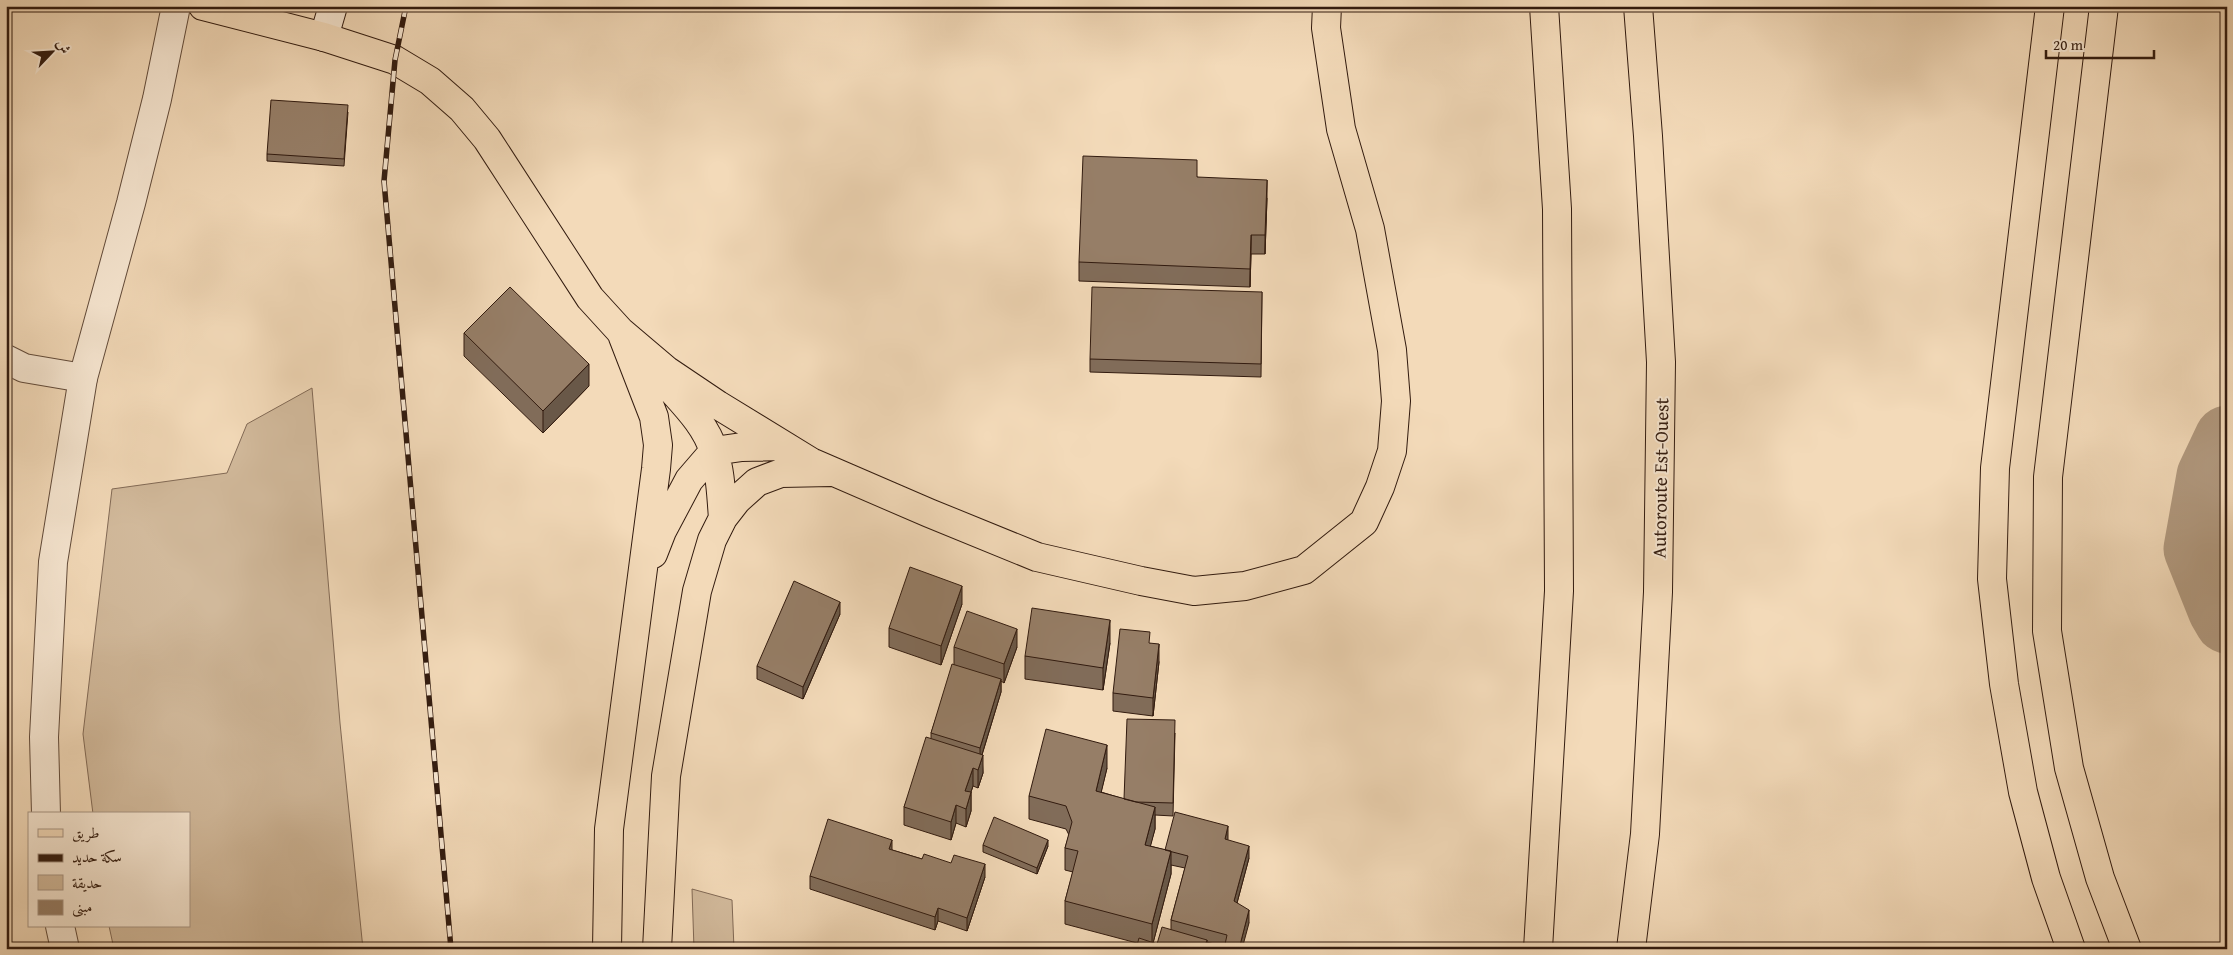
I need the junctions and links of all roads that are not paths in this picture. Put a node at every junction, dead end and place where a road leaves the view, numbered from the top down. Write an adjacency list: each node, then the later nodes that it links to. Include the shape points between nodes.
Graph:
1 (176, 6): 12 (street, via 157,99)
2 (203, 6): 9 (main road)
3 (333, 6): 9 (street)
4 (1327, 6): 15 (main road, via 1326,28 1341,129 1370,229 1392,350 1396,401 1392,451 1364,522 1304,570 1245,586 1194,591 1037,556)
5 (1544, 6): 19 (main road, via 1557,209 1559,581)
6 (1638, 6): 20 (main road, Autoroute Est-Ouest, via 1661,362 1658,592)
7 (2050, 6): 29 (main road, via 1995,468 1992,579 2004,684 2023,792 2046,878)
8 (2104, 6): 30 (main road, via 2048,477 2046,631 2069,768 2100,878)
9 (324, 37): 10 (main road, via 395,60 430,81 462,109 503,162 590,298)
10 (620, 332): 13 (main road, via 666,370); 14 (main road, via 695,416); 17 (main road, via 654,417 658,445)
11 (6, 359): 12 (street, via 24,368)
12 (83, 378): 18 (street, via 53,562 44,737)
13 (784, 446): 14 (main road); 15 (main road)
14 (714, 451): 16 (main road); 17 (main road, via 689,480 662,531)
15 (835, 472): 16 (main road, via 781,473 757,482)
16 (723, 518): 24 (main road, via 712,540 697,591 666,776)
17 (640, 588): 23 (main road, via 610,829)
18 (46, 812)
19 (1547, 823): 25 (main road); 26 (main road)
20 (1645, 834): 27 (main road, Autoroute Est-Ouest); 28 (main road)
21 (60, 928): 22 (street)
22 (65, 949)
23 (607, 949)
24 (656, 949)
25 (1520, 949)
26 (1538, 949)
27 (1631, 949)
28 (1641, 949)
29 (2071, 949)
30 (2127, 949)

